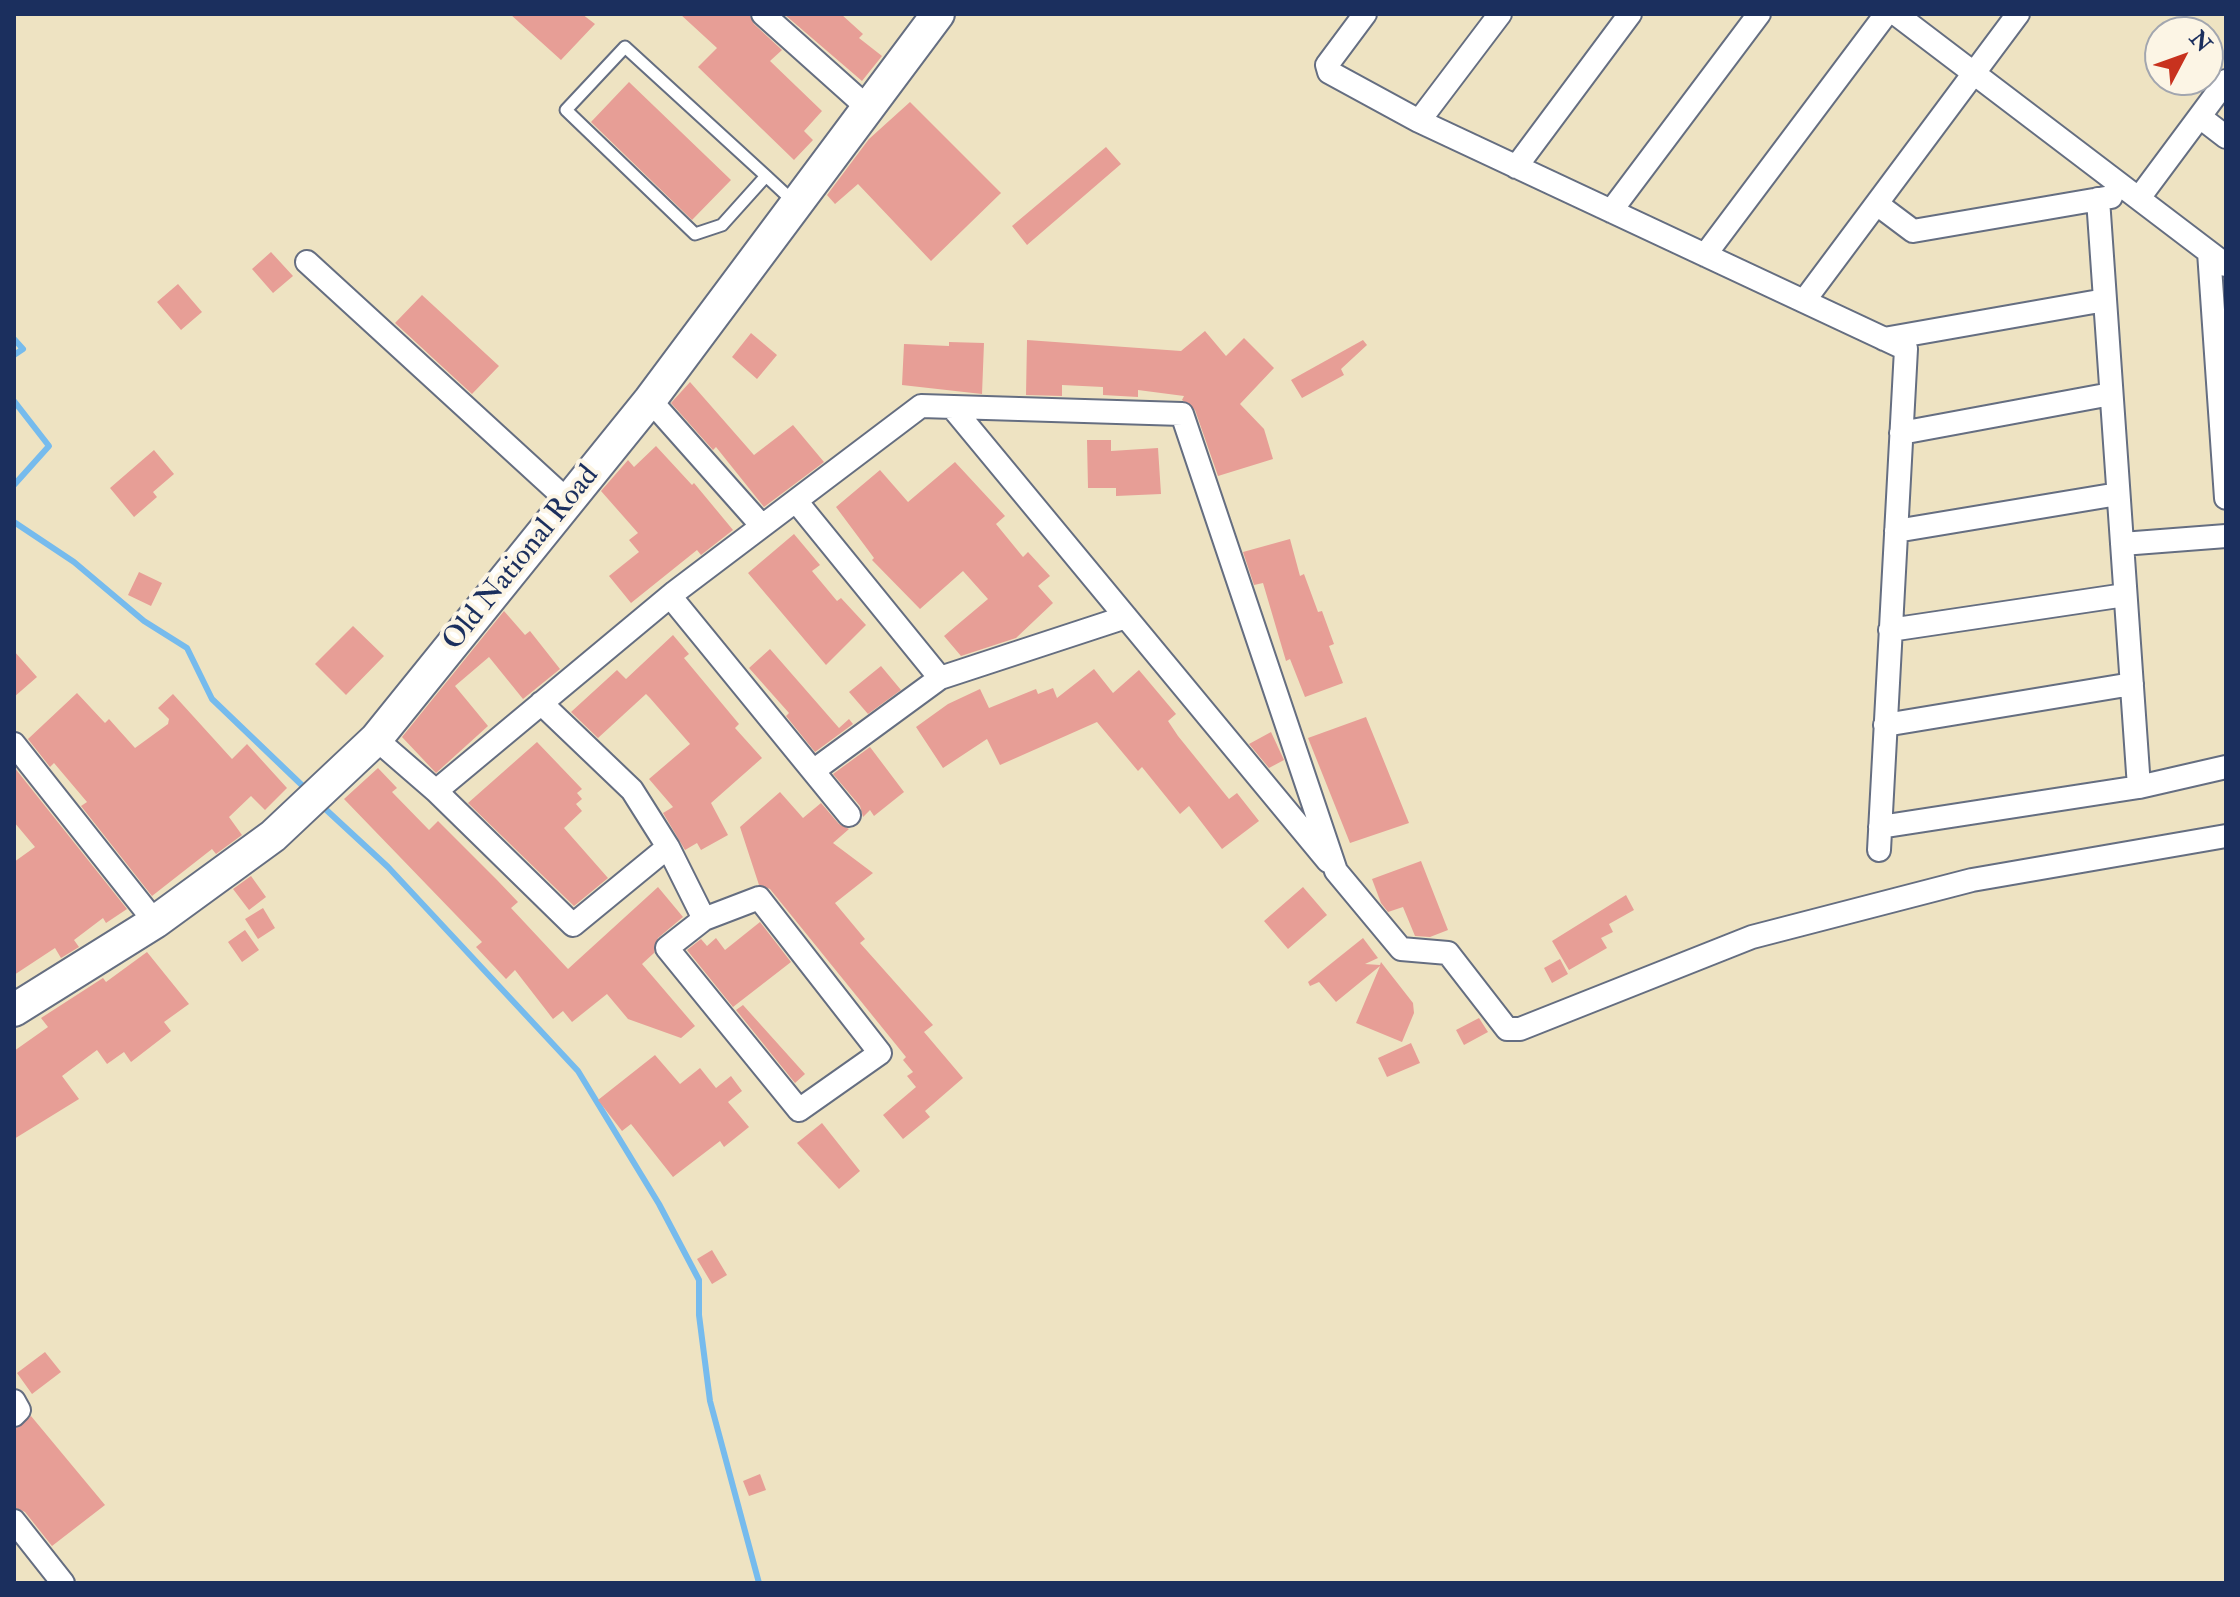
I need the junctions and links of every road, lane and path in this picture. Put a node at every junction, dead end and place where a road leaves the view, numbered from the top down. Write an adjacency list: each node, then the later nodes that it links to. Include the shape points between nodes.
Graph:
1 (763, 14): 12 (street)
2 (938, 14): 12 (main road, Old National Road)
3 (1365, 14): 14 (street, via 1327,65 1329,72)
4 (1500, 14): 14 (street)
5 (1630, 14): 16 (street)
6 (1759, 14): 22 (street)
7 (1886, 14): 23 (street)
8 (1896, 14): 10 (street)
9 (2018, 14): 10 (street)
10 (1974, 73): 18 (street); 21 (street)
11 (2226, 81): 13 (street)
12 (868, 108): 20 (main road, Old National Road)
13 (2200, 117): 15 (street); 18 (street)
14 (1419, 121): 16 (street)
15 (2226, 137)
16 (1516, 167): 22 (street)
17 (766, 176): 17 (lane, via 625,47 566,110 695,234 722,225); 20 (lane)
18 (2136, 196): 19 (street); 24 (street)
19 (2098, 199): 21 (street, via 1913,231); 26 (street)
20 (796, 204): 30 (main road, Old National Road)
21 (1877, 204): 27 (street)
22 (1611, 211): 23 (street)
23 (1705, 255): 27 (street)
24 (2217, 258): 34 (street)
25 (307, 262): 35 (street)
26 (2105, 300): 28 (street); 29 (street)
27 (1804, 301): 28 (street)
28 (1884, 339): 32 (street, via 1906,349)
29 (2111, 394): 32 (street); 33 (street)
30 (650, 400): 35 (main road, Old National Road); 37 (street)
31 (952, 407): 36 (street, via 921,406); 43 (street); 58 (street, via 1182,414)
32 (1901, 433): 38 (street)
33 (2118, 494): 38 (street); 40 (street)
34 (2226, 498)
35 (568, 501): 49 (main road, Old National Road)
36 (796, 501): 37 (street); 45 (street)
37 (762, 526): 42 (street)
38 (1896, 531): 44 (street)
39 (2226, 536): 40 (street)
40 (2122, 544): 41 (street)
41 (2125, 595): 44 (street); 46 (street)
42 (670, 596): 47 (street); 52 (street)
43 (1126, 617): 45 (street); 58 (street)
44 (1890, 630): 48 (street)
45 (940, 678): 52 (street)
46 (2132, 684): 48 (street); 53 (street)
47 (541, 703): 54 (street); 57 (street, via 632,790)
48 (1885, 725): 53 (street, via 1879,838)
49 (376, 739): 54 (street); 60 (main road, Old National Road, via 273,836)
50 (14, 744): 60 (street)
51 (2226, 767): 53 (street)
52 (813, 771): 55 (street)
53 (2139, 787)
54 (436, 791): 57 (street, via 573,925)
55 (849, 815)
56 (2226, 836): 58 (street, via 1972,880 1752,937 1520,1029 1507,1029 1498,1021 1448,953 1401,949)
57 (668, 847): 59 (street)
58 (1336, 871)
59 (704, 919): 59 (street, via 759,898 880,1053 799,1110 667,948)
60 (155, 922): 61 (main road, Old National Road)
61 (14, 1010)
62 (14, 1401): 63 (street, via 19,1410)
63 (14, 1415)
64 (14, 1521): 65 (street)
65 (63, 1583)

